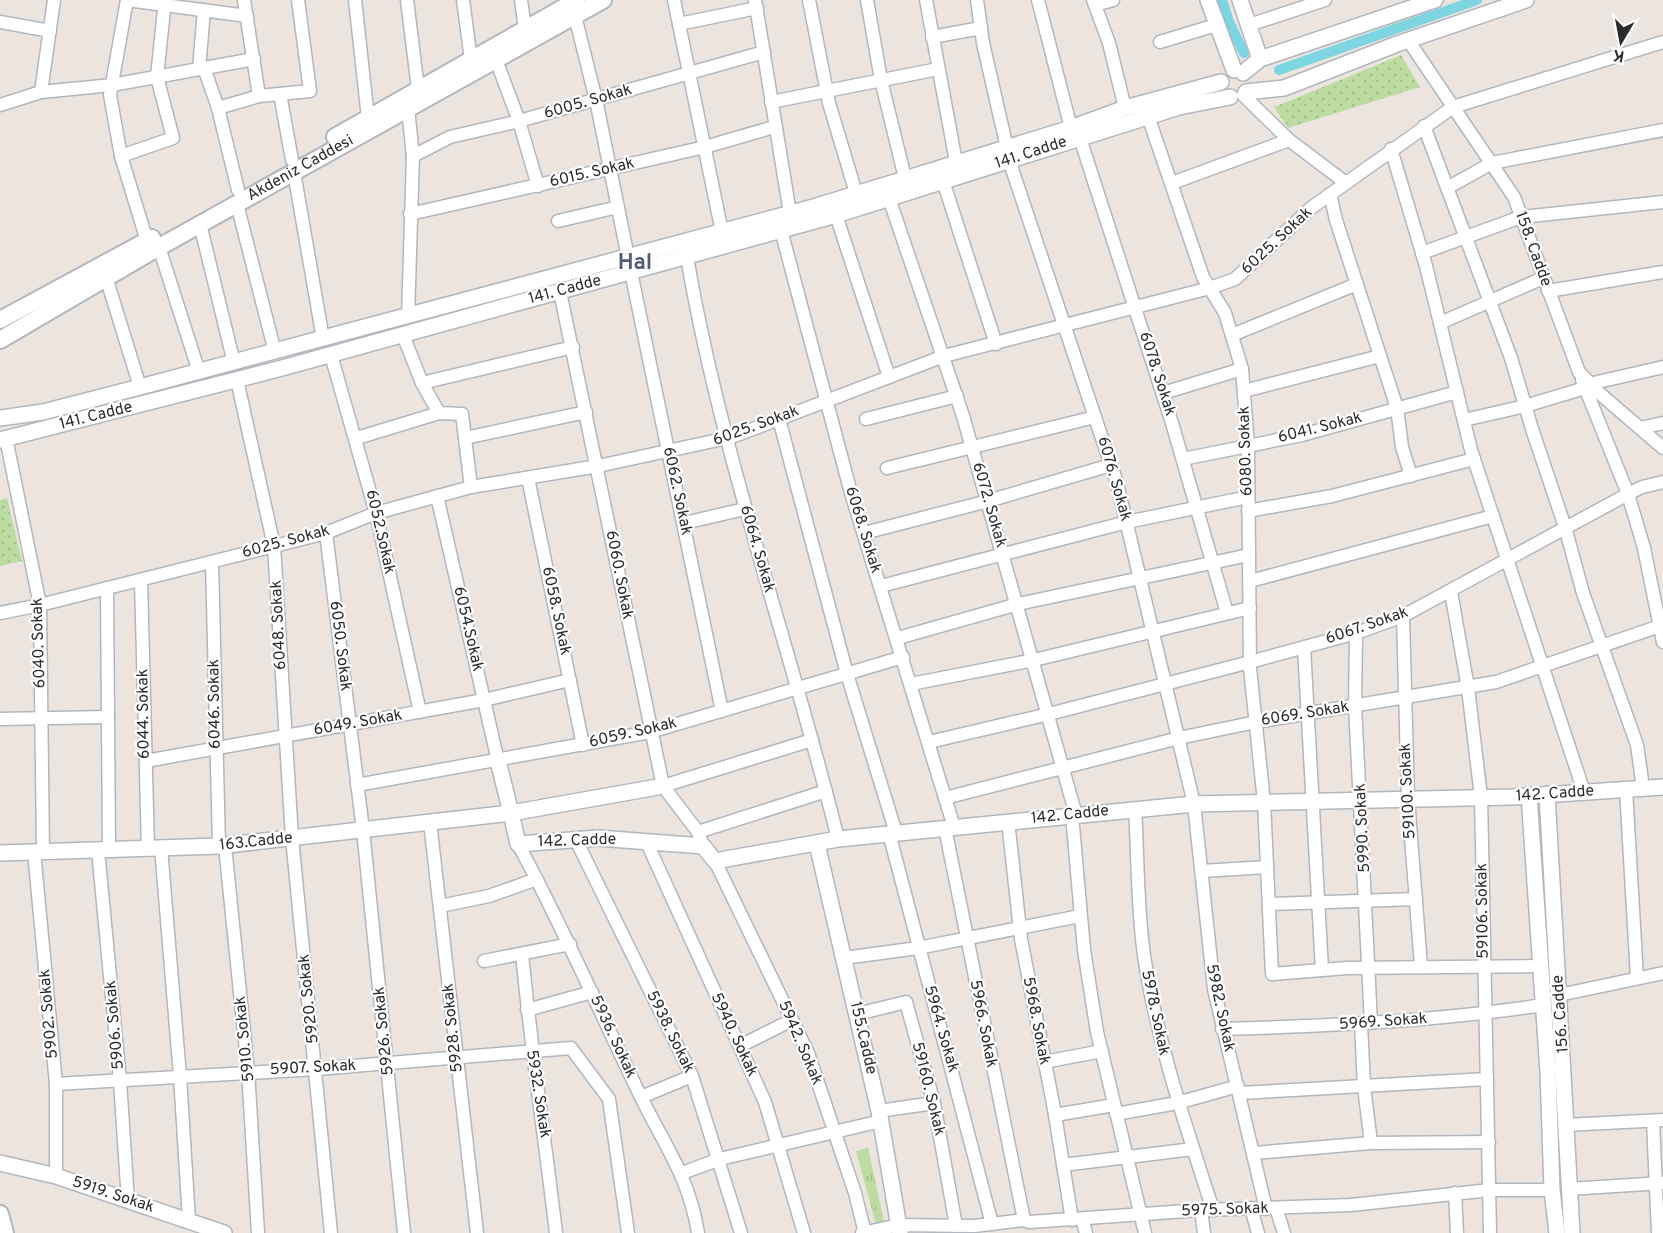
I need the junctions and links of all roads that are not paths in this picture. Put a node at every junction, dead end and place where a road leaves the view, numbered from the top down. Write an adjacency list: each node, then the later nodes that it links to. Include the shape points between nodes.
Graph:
1 (54, 0): 35 (street)
2 (127, 0): 22 (street); 52 (street)
3 (244, 0): 28 (street)
4 (298, 0): 56 (street, via 310,91)
5 (355, 0): 67 (street)
6 (407, 0): 53 (street)
7 (463, 0): 43 (street)
8 (521, 0): 34 (street)
9 (603, 0): 26 (main road, Akdeniz Caddesi)
10 (674, 0): 30 (street)
11 (809, 0): 55 (street)
12 (867, 0): 50 (street)
13 (926, 0): 36 (street)
14 (977, 0): 33 (street, 6076. Sokak)
15 (1038, 0): 72 (street, 6078. Sokak)
16 (1113, 0): 23 (street)
17 (1208, 0): 32 (street)
18 (1240, 0): 31 (street)
19 (1325, 0): 31 (street)
20 (1435, 0): 25 (street)
21 (1526, 0): 37 (street, 141. Cadde)
22 (165, 3): 27 (street); 49 (street)
23 (1094, 3): 64 (street, via 1109,43)
24 (756, 4): 30 (street); 40 (street)
25 (1407, 5): 42 (street)
26 (576, 8): 34 (main road, Akdeniz Caddesi); 44 (main road, Akdeniz Caddesi); 59 (street, 6062. Sokak)
27 (204, 10): 28 (street); 45 (street)
28 (247, 16): 41 (street)
29 (0, 22): 35 (street)
30 (679, 24): 48 (street)
31 (1249, 25): 42 (street)
32 (1216, 26): 38 (street); 47 (street)
33 (981, 28): 36 (street); 76 (street, 6076. Sokak)
34 (525, 29): 43 (main road, Akdeniz Caddesi)
35 (50, 30): 54 (street)
36 (932, 37): 46 (street)
37 (1408, 40): 57 (street, 141. Cadde, via 1284,88); 62 (street, 158. Cadde)
38 (1160, 42)
39 (1663, 42): 62 (street, 6025. Sokak)
40 (764, 52): 48 (street, 6005. Sokak); 60 (street)
41 (254, 59): 45 (street); 58 (street)
42 (1260, 59): 47 (street)
43 (471, 60): 53 (main road, Akdeniz Caddesi)
44 (496, 60): 65 (main road, Akdeniz Caddesi); 68 (street)
45 (201, 69): 49 (street); 63 (street)
46 (938, 69): 50 (street); 79 (street)
47 (1239, 72): 51 (street, via 1226,74); 57 (street, via 1249,84)
48 (690, 73): 59 (street, 6005. Sokak); 74 (street)
49 (157, 76): 52 (street); 77 (street, via 173,138)
50 (881, 80): 55 (street); 83 (street)
51 (1221, 82): 57 (street, via 1223,91); 64 (street, 141. Cadde)
52 (112, 85): 54 (street); 77 (street, via 110,95)
53 (418, 90): 67 (main road, Akdeniz Caddesi)
54 (41, 92): 61 (street)
55 (827, 92): 60 (street); 92 (street)
56 (280, 94): 58 (street); 81 (street)
57 (1240, 95): 66 (street, 141. Cadde); 73 (street)
58 (259, 96): 63 (street)
59 (596, 100): 68 (street, 6005. Sokak); 82 (street, 6062. Sokak)
60 (771, 102): 70 (street)
61 (0, 105)
62 (1453, 107): 69 (street, 6025. Sokak); 80 (street, 158. Cadde)
63 (218, 108): 91 (street)
64 (1125, 108): 72 (street, 141. Cadde)
65 (408, 109): 78 (street); 81 (main road, Akdeniz Caddesi)
66 (1148, 116): 72 (street, 141. Cadde); 85 (street, 6080. Sokak)
67 (368, 118): 81 (main road, Akdeniz Caddesi)
68 (519, 121): 78 (street, 6005. Sokak, via 450,137); 87 (street)
69 (1424, 126): 75 (street, 6025. Sokak); 88 (street)
70 (774, 127): 74 (street, 6015. Sokak); 95 (street)
71 (1663, 130): 80 (street)
72 (1076, 133): 76 (street, 141. Cadde); 116 (street, 6078. Sokak)
73 (1289, 140): 85 (street); 86 (street)
74 (705, 147): 82 (street, 6015. Sokak); 102 (street)
75 (1391, 149): 86 (street, 6025. Sokak); 105 (street)
76 (1008, 154): 79 (street, 141. Cadde); 84 (street, 141. Cadde); 120 (street, 6076. Sokak)
77 (121, 156): 104 (street)
78 (413, 156): 96 (street)
79 (956, 162): 83 (street, 141. Cadde)
80 (1492, 163): 88 (street); 98 (street, 158. Cadde, via 1514,197)
81 (293, 166): 91 (main road, Akdeniz Caddesi); 123 (street)
82 (610, 168): 87 (street, 6015. Sokak); 94 (street, 6062. Sokak)
83 (905, 178): 89 (street, 141. Cadde)
84 (943, 181): 89 (street, 141. Cadde); 125 (street)
85 (1172, 183): 113 (street, 6080. Sokak)
86 (1346, 183): 90 (street, 6025. Sokak)
87 (538, 186): 96 (street, 6015. Sokak)
88 (1447, 189): 103 (street)
89 (887, 191): 92 (street, 141. Cadde); 130 (street, 6072. Sokak)
90 (1330, 194): 111 (street); 113 (street, 6025. Sokak, via 1235,279)
91 (238, 197): 100 (main road, Akdeniz Caddesi); 104 (main road, Akdeniz Caddesi); 127 (street)
92 (858, 200): 95 (street, 141. Cadde); 97 (street, 141. Cadde)
93 (1663, 202): 98 (street)
94 (618, 207): 99 (street); 107 (street, 6062. Sokak)
95 (790, 213): 102 (street, 141. Cadde)
96 (410, 214): 117 (street)
97 (836, 215): 101 (street, 141. Cadde); 135 (street)
98 (1521, 217): 103 (street); 110 (street, 158. Cadde)
99 (558, 221)
100 (200, 224): 104 (main road, Akdeniz Caddesi); 131 (street)
101 (781, 230): 106 (street, 141. Cadde); 144 (street, 6068. Sokak)
102 (722, 232): 107 (street, 141. Cadde)
103 (1467, 237): 105 (street); 115 (street)
104 (153, 244): 109 (main road, Akdeniz Caddesi); 118 (main road, Akdeniz Caddesi); 134 (street)
105 (1422, 253): 119 (street)
106 (687, 256): 107 (street, 141. Cadde); 161 (street, 6064. Sokak, via 702,343)
107 (629, 265): 112 (street, 141. Cadde); 165 (street, 6062. Sokak)
108 (1663, 272): 114 (street)
109 (106, 277): 124 (main road, Akdeniz Caddesi); 139 (street)
110 (1543, 278): 114 (street, 158. Cadde); 115 (street)
111 (1357, 284): 122 (street); 129 (street)
112 (558, 285): 117 (street, 141. Cadde); 121 (street, 141. Cadde); 126 (street, 6060. Sokak)
113 (1210, 288): 116 (street, 6025. Sokak); 122 (street, 6080. Sokak)
114 (1548, 291): 138 (street, 158. Cadde)
115 (1490, 300): 119 (street); 145 (street)
116 (1136, 309): 120 (street, 6025. Sokak); 142 (street, 6078. Sokak)
117 (408, 317): 123 (street, 141. Cadde)
118 (0, 320)
119 (1440, 323): 141 (street)
120 (1064, 327): 125 (street, 6025. Sokak); 151 (street, 6076. Sokak)
121 (403, 335): 128 (street, 141. Cadde); 137 (street)
122 (1232, 335): 133 (street, 6080. Sokak)
123 (323, 339): 127 (street, 141. Cadde)
124 (0, 340)
125 (996, 344): 130 (street, 6025. Sokak)
126 (573, 347): 137 (street); 148 (street, 6060. Sokak)
127 (274, 352): 131 (street, 141. Cadde)
128 (332, 355): 136 (street, 141. Cadde); 158 (street, 6052.Sokak)
129 (1380, 356): 140 (street); 146 (street)
130 (944, 357): 135 (street, 6025. Sokak); 143 (street, 6072. Sokak)
131 (234, 363): 134 (street, 141. Cadde)
132 (1663, 367): 138 (street)
133 (1242, 369): 140 (street, 6080. Sokak); 142 (street)
134 (199, 372): 139 (street, 141. Cadde)
135 (889, 377): 144 (street, 6025. Sokak)
136 (237, 380): 156 (street, 141. Cadde); 189 (street, 6048. Sokak)
137 (422, 383): 149 (street)
138 (1587, 386): 145 (street); 157 (street, 158. Cadde); 175 (street)
139 (140, 387): 147 (street, 141. Cadde)
140 (1244, 391): 162 (street, 6080. Sokak)
141 (1457, 392): 146 (street, 6041. Sokak); 154 (street)
142 (1163, 393): 166 (street, 6078. Sokak)
143 (957, 396): 153 (street); 163 (street, 6072. Sokak)
144 (826, 400): 152 (street, 6025. Sokak); 187 (street, 6068. Sokak)
145 (1525, 406): 154 (street); 186 (street)
146 (1397, 408): 162 (street, 6041. Sokak, via 1302,435); 171 (street)
147 (43, 412): 150 (street, 141. Cadde); 156 (street)
148 (586, 412): 159 (street); 169 (street, 6060. Sokak)
149 (439, 413): 158 (street); 159 (street, via 462,414)
150 (4, 416)
151 (1095, 417): 163 (street); 168 (street, 6076. Sokak)
152 (779, 419): 161 (street, 6025. Sokak); 218 (street, 5964. Sokak)
153 (866, 419)
154 (1464, 420): 167 (street)
155 (1663, 423): 157 (street)
156 (50, 427): 160 (street, 141. Cadde)
157 (1640, 428): 164 (street, 158. Cadde)
158 (357, 438): 182 (street, 6052.Sokak)
159 (465, 438): 174 (street)
160 (3, 439): 202 (street, 6040. Sokak)
161 (726, 439): 165 (street, 6025. Sokak); 180 (street, 6064. Sokak)
162 (1248, 445): 166 (street, 6041. Sokak); 177 (street, 6080. Sokak)
163 (972, 447): 170 (street); 178 (street, 6072. Sokak)
164 (1663, 448)
165 (669, 451): 169 (street, 6025. Sokak); 185 (street, 6062. Sokak)
166 (1183, 459): 179 (street, 6078. Sokak)
167 (1474, 459): 171 (street); 183 (street)
168 (1111, 465): 178 (street); 184 (street, 6076. Sokak)
169 (598, 466): 172 (street, 6025. Sokak); 236 (street, 6060. Sokak)
170 (887, 468)
171 (1411, 476): 181 (street)
172 (528, 478): 174 (street, 6025. Sokak); 219 (street, 6058. Sokak)
173 (1663, 482): 175 (street, 6067. Sokak)
174 (471, 487): 176 (street, 6025. Sokak)
175 (1628, 494): 186 (street, 6067. Sokak); 207 (street)
176 (437, 496): 182 (street, 6025. Sokak); 225 (street, 6054.Sokak)
177 (1248, 496): 179 (street); 181 (street, 6080. Sokak)
178 (988, 501): 187 (street); 190 (street, 6072. Sokak)
179 (1197, 508): 184 (street); 194 (street, 6078. Sokak)
180 (746, 509): 185 (street); 223 (street, 6064. Sokak)
181 (1248, 511): 191 (street, 6080. Sokak)
182 (376, 513): 188 (street, 6025. Sokak); 228 (street, 6052.Sokak)
183 (1493, 516): 192 (street); 197 (street)
184 (1127, 522): 190 (street); 196 (street, 6076. Sokak)
185 (684, 523): 227 (street, 6062. Sokak)
186 (1565, 527): 192 (street, 6067. Sokak); 212 (street)
187 (864, 532): 198 (street, 6068. Sokak)
188 (326, 533): 189 (street, 6025. Sokak); 235 (street, 6050. Sokak)
189 (274, 546): 193 (street, 6025. Sokak); 237 (street, 6048. Sokak)
190 (1003, 555): 198 (street); 201 (street, 6072. Sokak)
191 (1249, 555): 194 (street); 197 (street, 6080. Sokak)
192 (1508, 558): 200 (street, 6067. Sokak); 217 (street)
193 (212, 562): 195 (street, 6025. Sokak); 242 (street, 6046. Sokak)
194 (1213, 563): 196 (street); 205 (street, 6078. Sokak)
195 (141, 580): 199 (street, 6025. Sokak); 243 (street, 6044. Sokak)
196 (1141, 580): 201 (street); 208 (street, 6076. Sokak)
197 (1250, 581): 203 (street, 6080. Sokak)
198 (881, 586): 210 (street, 6068. Sokak)
199 (107, 588): 202 (street, 6025. Sokak); 231 (street, 5906. Sokak)
200 (1451, 592): 206 (street, 6067. Sokak); 222 (street, 59106. Sokak)
201 (1018, 604): 210 (street); 215 (street, 6072. Sokak)
202 (40, 605): 204 (street, 6025. Sokak); 233 (street, 6040. Sokak)
203 (1250, 608): 205 (street); 216 (street, 6080. Sokak)
204 (0, 613)
205 (1227, 613): 208 (street)
206 (1403, 616): 209 (street, 6067. Sokak); 224 (street, 59100. Sokak)
207 (1662, 625): 211 (street); 212 (street, 6069. Sokak)
208 (1153, 631): 215 (street); 221 (street, 6076. Sokak)
209 (1356, 633): 213 (street, 6067. Sokak); 226 (street, 5990. Sokak)
210 (898, 638): 214 (street, 6068. Sokak)
211 (1663, 642)
212 (1603, 646): 217 (street, 6069. Sokak); 249 (street, via 1636,744)
213 (1304, 647): 216 (street, 6067. Sokak); 229 (street)
214 (903, 657): 218 (street, 6059. Sokak); 220 (street, 6068. Sokak)
215 (1034, 660): 220 (street); 230 (street, 6072. Sokak)
216 (1250, 662): 221 (street, 6067. Sokak); 234 (street, 6080. Sokak)
217 (1544, 667): 222 (street, 6069. Sokak); 252 (street)
218 (847, 674): 223 (street, 6059. Sokak); 269 (street, 5964. Sokak)
219 (570, 680): 225 (street, 6049. Sokak); 241 (street, 6058. Sokak)
220 (911, 684): 240 (street, 6068. Sokak)
221 (1166, 684): 230 (street, 6067. Sokak); 238 (street, 6076. Sokak)
222 (1468, 688): 224 (street, 6069. Sokak); 255 (street, 59106. Sokak)
223 (797, 689): 227 (street, 6059. Sokak); 239 (street, 6064. Sokak)
224 (1404, 696): 226 (street, 6069. Sokak); 257 (street, 59100. Sokak)
225 (484, 700): 228 (street, 6049. Sokak); 244 (street, 6054.Sokak)
226 (1355, 706): 229 (street, 6069. Sokak); 258 (street, 5990. Sokak)
227 (722, 711): 236 (street, 6059. Sokak)
228 (420, 712): 235 (street, 6049. Sokak)
229 (1310, 713): 234 (street, 6069. Sokak); 259 (street)
230 (1049, 714): 240 (street, 6067. Sokak); 245 (street, 6072. Sokak)
231 (108, 717): 233 (street); 279 (street, 5906. Sokak)
232 (0, 719): 233 (street)
233 (41, 719): 280 (street, 6040. Sokak)
234 (1256, 722): 238 (street, 6069. Sokak); 260 (street, 6080. Sokak)
235 (350, 725): 237 (street, 6049. Sokak); 246 (street, 6050. Sokak)
236 (650, 732): 241 (street, 6059. Sokak); 247 (street, 6060. Sokak)
237 (285, 735): 242 (street, 6049. Sokak); 270 (street, 6048. Sokak)
238 (1179, 738): 245 (street, 6069. Sokak); 261 (street, 6076. Sokak)
239 (812, 740): 247 (street); 251 (street, 6064. Sokak)
240 (929, 742): 256 (street, 6068. Sokak)
241 (583, 745): 244 (street, 6059. Sokak)
242 (216, 747): 243 (street, 6049. Sokak); 277 (street, 6046. Sokak)
243 (146, 760): 278 (street, 6044. Sokak)
244 (498, 761): 246 (street, 6059. Sokak); 263 (street)
245 (1063, 767): 256 (street, 6069. Sokak); 264 (street, 6072. Sokak)
246 (357, 785): 268 (street, 6050. Sokak)
247 (663, 786): 263 (street, 163.Cadde); 271 (street, 6060. Sokak)
248 (1663, 787): 249 (street, 142. Cadde)
249 (1643, 788): 250 (street, 142. Cadde)
250 (1626, 789): 252 (street, 142. Cadde); 305 (street)
251 (826, 791): 271 (street); 272 (street, 6064. Sokak)
252 (1584, 792): 253 (street, 142. Cadde)
253 (1547, 794): 254 (street, 142. Cadde); 307 (street, 156. Cadde)
254 (1529, 795): 255 (street, 142. Cadde); 300 (street, 156. Cadde)
255 (1481, 797): 257 (street, 142. Cadde); 302 (street, 59106. Sokak)
256 (945, 798): 267 (street, 6068. Sokak)
257 (1408, 799): 258 (street, 142. Cadde); 286 (street, 59100. Sokak)
258 (1361, 800): 259 (street, 142. Cadde); 287 (street, 5990. Sokak)
259 (1311, 801): 260 (street, 142. Cadde); 288 (street)
260 (1264, 802): 261 (street, 142. Cadde); 283 (street, 6080. Sokak)
261 (1194, 804): 262 (street, 142. Cadde); 284 (street, 5982. Sokak)
262 (1135, 809): 264 (street, 142. Cadde); 332 (street, 5978. Sokak, via 1143,952 1162,1052)
263 (511, 813): 266 (street, 163.Cadde); 275 (street, 142. Cadde)
264 (1074, 815): 265 (street, 142. Cadde); 291 (street, 6072. Sokak)
265 (1008, 821): 267 (street, 142. Cadde); 292 (street, 5968. Sokak)
266 (430, 822): 268 (street, 163.Cadde); 290 (street, 5928. Sokak)
267 (949, 827): 269 (street, 142. Cadde); 293 (street, 5966. Sokak)
268 (363, 830): 270 (street, 163.Cadde); 319 (street, 5926. Sokak)
269 (892, 833): 272 (street, 142. Cadde); 295 (street, 5964. Sokak)
270 (291, 838): 277 (street, 163.Cadde); 321 (street, 5920. Sokak)
271 (700, 839): 274 (street, 142. Cadde); 282 (street)
272 (838, 839): 276 (street, 142. Cadde)
273 (576, 840): 274 (street, 142. Cadde); 275 (street, 142. Cadde); 324 (street, 5938. Sokak)
274 (647, 843): 315 (street, 5940. Sokak)
275 (518, 844): 285 (street, 5936. Sokak)
276 (817, 844): 282 (street, 142. Cadde); 297 (street, 155.Cadde)
277 (222, 846): 278 (street, 163.Cadde); 322 (street, 5910. Sokak)
278 (154, 848): 279 (street, 163.Cadde); 323 (street, 6044. Sokak)
279 (104, 850): 280 (street, 163.Cadde); 326 (street, 5906. Sokak)
280 (39, 852): 281 (street, 163.Cadde); 327 (street, 5902. Sokak)
281 (0, 853)
282 (715, 861): 312 (street, 5942. Sokak)
283 (1267, 867): 284 (street); 289 (street, 6080. Sokak)
284 (1202, 871): 314 (street, 5982. Sokak, via 1208,946)
285 (537, 879): 290 (street, via 489,896); 294 (street, 5936. Sokak)
286 (1416, 899): 287 (street); 299 (street, 59100. Sokak)
287 (1367, 900): 288 (street); 301 (street, 5990. Sokak)
288 (1317, 901): 289 (street); 303 (street)
289 (1269, 904): 303 (street, 6080. Sokak, via 1272,975)
290 (440, 906): 318 (street, 5928. Sokak)
291 (1080, 916): 292 (street); 317 (street, 6072. Sokak)
292 (1019, 926): 293 (street); 320 (street, 5968. Sokak)
293 (966, 937): 295 (street); 364 (street, 5966. Sokak)
294 (570, 944): 296 (street); 306 (street, 5936. Sokak)
295 (918, 948): 297 (street); 363 (street, 5964. Sokak)
296 (522, 954): 298 (street); 309 (street, 5932. Sokak)
297 (844, 958): 310 (street, 155.Cadde)
298 (484, 962)
299 (1421, 966): 301 (street); 302 (street)
300 (1540, 966): 302 (street); 308 (street, 156. Cadde)
301 (1370, 967): 303 (street); 313 (street, 5990. Sokak)
302 (1485, 967): 311 (street, 59106. Sokak)
303 (1322, 970)
304 (1663, 973): 305 (street)
305 (1637, 978): 307 (street)
306 (592, 992): 309 (street); 330 (street, 5936. Sokak)
307 (1559, 995): 337 (street, 156. Cadde)
308 (1543, 1005): 311 (street, 5969. Sokak); 353 (street, 156. Cadde)
309 (527, 1010): 316 (street, 5932. Sokak)
310 (857, 1014): 331 (street, 59160. Sokak, via 906,1002); 335 (street, 155.Cadde)
311 (1486, 1014): 313 (street, 5969. Sokak); 325 (street, 59106. Sokak)
312 (792, 1020): 315 (street); 338 (street, 5942. Sokak, via 808,1053)
313 (1366, 1023): 314 (street, 5969. Sokak); 328 (street, 5990. Sokak)
314 (1222, 1029): 329 (street, 5982. Sokak)
315 (740, 1046): 341 (street, 5940. Sokak, via 765,1102)
316 (531, 1051): 318 (street, 5907. Sokak); 374 (street, 5932. Sokak); 375 (street, 5907. Sokak, via 571,1048 609,1099)
317 (1102, 1051): 320 (street); 333 (street, 6072. Sokak)
318 (456, 1056): 319 (street, 5907. Sokak); 373 (street, 5928. Sokak)
319 (388, 1062): 321 (street, 5907. Sokak); 372 (street, 5926. Sokak)
320 (1044, 1062): 334 (street, 5968. Sokak)
321 (317, 1069): 322 (street, 5907. Sokak); 371 (street, 5920. Sokak)
322 (248, 1071): 323 (street, 5907. Sokak); 370 (street, 5910. Sokak)
323 (180, 1076): 326 (street, 5907. Sokak); 362 (street, 6044. Sokak)
324 (692, 1076): 330 (street); 345 (street, 5938. Sokak)
325 (1487, 1079): 328 (street); 340 (street, 59106. Sokak)
326 (120, 1081): 327 (street, 5907. Sokak); 355 (street, 5906. Sokak)
327 (56, 1084): 349 (street, 5902. Sokak)
328 (1364, 1085): 329 (street); 339 (street, 5990. Sokak)
329 (1239, 1089): 332 (street); 343 (street, 5982. Sokak)
330 (641, 1097): 348 (street, 5936. Sokak)
331 (934, 1102): 335 (street); 365 (street, 59160. Sokak)
332 (1178, 1103): 333 (street); 342 (street, 5978. Sokak)
333 (1115, 1109): 334 (street); 344 (street, 6072. Sokak)
334 (1055, 1115): 347 (street, 5968. Sokak)
335 (880, 1116): 338 (street); 366 (street, 155.Cadde)
336 (1658, 1120): 337 (street); 350 (street)
337 (1566, 1125): 351 (street, 156. Cadde)
338 (834, 1132): 341 (street); 379 (street, 5942. Sokak)
339 (1371, 1143): 340 (street); 343 (street)
340 (1489, 1143): 352 (street, 59106. Sokak)
341 (779, 1147): 345 (street); 378 (street, 5940. Sokak)
342 (1193, 1149): 344 (street); 358 (street, 5978. Sokak)
343 (1254, 1153): 357 (street, 5982. Sokak)
344 (1126, 1156): 347 (street); 360 (street, 6072. Sokak)
345 (720, 1159): 348 (street); 377 (street, 5938. Sokak)
346 (0, 1163): 349 (street, 5919. Sokak)
347 (1063, 1166): 361 (street, 5968. Sokak)
348 (682, 1173): 376 (street, 5936. Sokak)
349 (56, 1176): 355 (street, 5919. Sokak)
350 (1659, 1183): 351 (street); 389 (street)
351 (1568, 1189): 388 (street, 156. Cadde)
352 (1490, 1190): 353 (street, 5975. Sokak); 354 (street, 5975. Sokak); 386 (street, 59106. Sokak)
353 (1552, 1190): 387 (street, 156. Cadde)
354 (1455, 1194): 357 (street, 5975. Sokak); 385 (street)
355 (128, 1200): 362 (street, 5919. Sokak)
356 (1251, 1208): 357 (street, 5975. Sokak); 358 (street, 5975. Sokak); 383 (street)
357 (1271, 1209): 384 (street, 5982. Sokak)
358 (1207, 1210): 360 (street, 5975. Sokak); 382 (street, 5978. Sokak)
359 (0, 1214): 369 (main road)
360 (1141, 1215): 361 (street, 5975. Sokak); 381 (street, 6072. Sokak)
361 (1077, 1219): 364 (street, 5975. Sokak); 380 (street, 5968. Sokak)
362 (189, 1220): 368 (street, 5919. Sokak)
363 (992, 1224): 364 (street, 5975. Sokak); 367 (street, 5975. Sokak)
364 (1028, 1225)
365 (956, 1226): 366 (street, 5975. Sokak); 367 (street, 5975. Sokak)
366 (900, 1229): 379 (street, 5975. Sokak)
367 (975, 1230)
368 (219, 1232)
369 (5, 1233)
370 (258, 1233)
371 (331, 1233)
372 (404, 1233)
373 (477, 1233)
374 (556, 1233)
375 (628, 1233)
376 (698, 1233)
377 (741, 1233)
378 (804, 1233)
379 (864, 1233)
380 (1086, 1233)
381 (1144, 1233)
382 (1204, 1233)
383 (1258, 1233)
384 (1284, 1233)
385 (1457, 1233)
386 (1490, 1233)
387 (1557, 1233)
388 (1572, 1233)
389 (1658, 1233)

